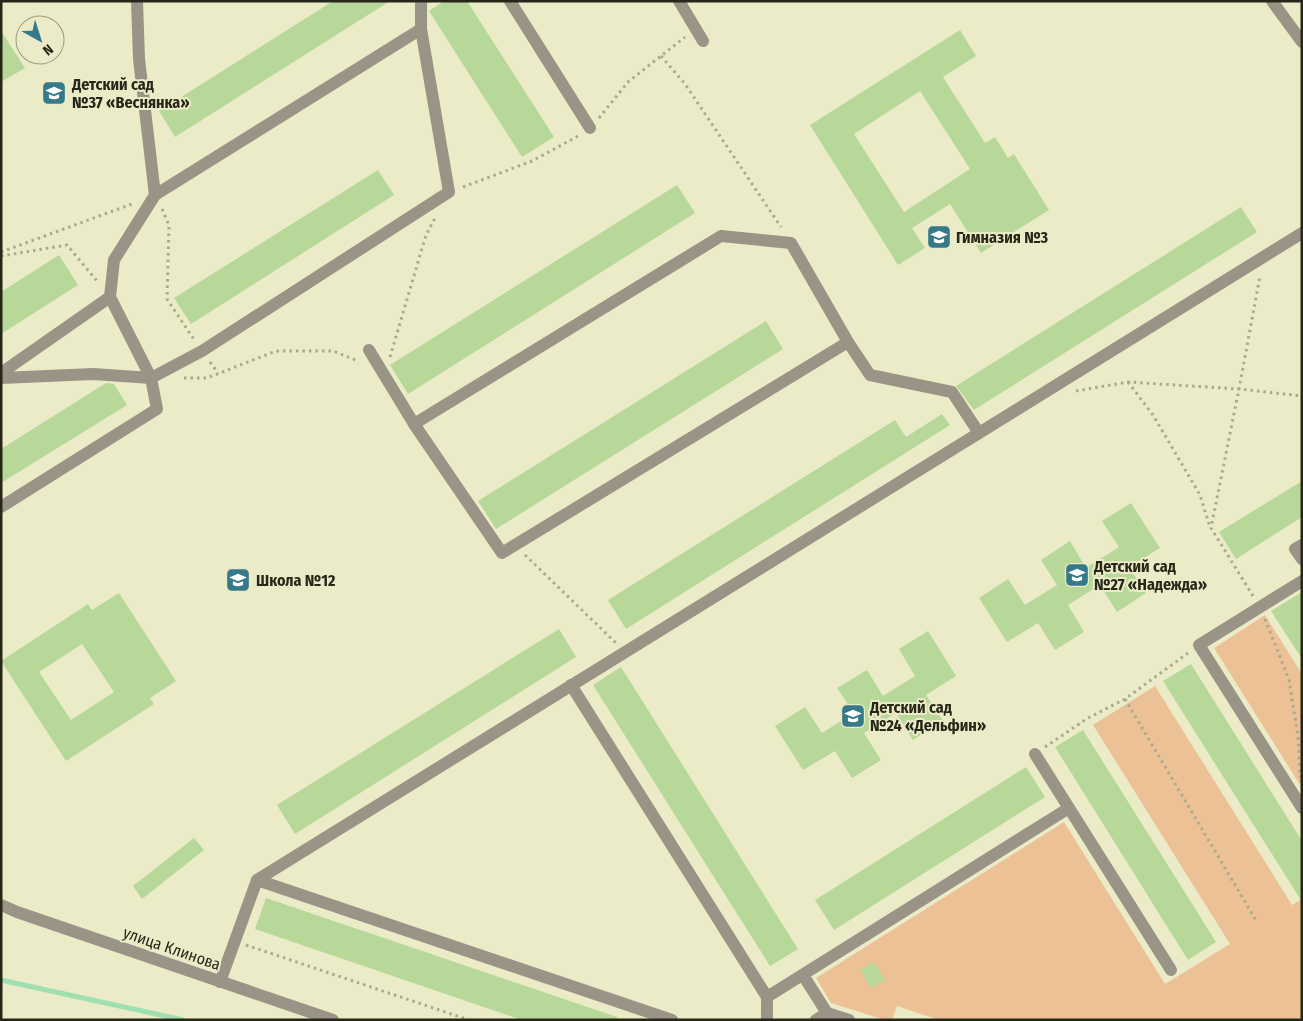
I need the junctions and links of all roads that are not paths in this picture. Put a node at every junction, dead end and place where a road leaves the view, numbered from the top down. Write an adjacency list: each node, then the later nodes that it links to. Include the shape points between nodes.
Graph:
1 (137, 1): 10 (street, via 139,59)
2 (421, 1): 6 (street)
3 (510, 1): 9 (street)
4 (679, 1): 7 (street)
5 (1272, 1): 8 (street)
6 (420, 29): 10 (street); 17 (street, via 449,192 202,352)
7 (703, 41)
8 (1302, 42)
9 (590, 128)
10 (155, 195): 12 (street, via 114,260)
11 (1302, 232): 19 (street)
12 (110, 297): 15 (street); 17 (street)
13 (848, 342): 18 (street, via 791,243 722,236); 18 (street, via 502,553); 19 (street, via 870,375 952,392)
14 (369, 350): 18 (street)
15 (1, 373)
16 (1, 378): 17 (street, via 93,374)
17 (151, 378): 20 (street, via 157,409)
18 (414, 424)
19 (979, 433): 24 (street)
20 (1, 507)
21 (1302, 545): 22 (street, via 1296,549)
22 (1302, 559)
23 (1302, 581): 26 (street, via 1199,645)
24 (571, 685): 28 (street); 33 (street)
25 (1035, 754): 27 (street)
26 (1300, 806)
27 (1069, 808): 30 (street); 31 (street)
28 (257, 880): 32 (street); 36 (street)
29 (1, 905): 32 (street, улица Клинова)
30 (1171, 970)
31 (803, 975): 33 (street); 34 (street)
32 (220, 982): 35 (street, улица Клинова)
33 (767, 997): 37 (street)
34 (822, 1016): 38 (street)
35 (334, 1020)
36 (672, 1020)
37 (767, 1020)
38 (849, 1020)

